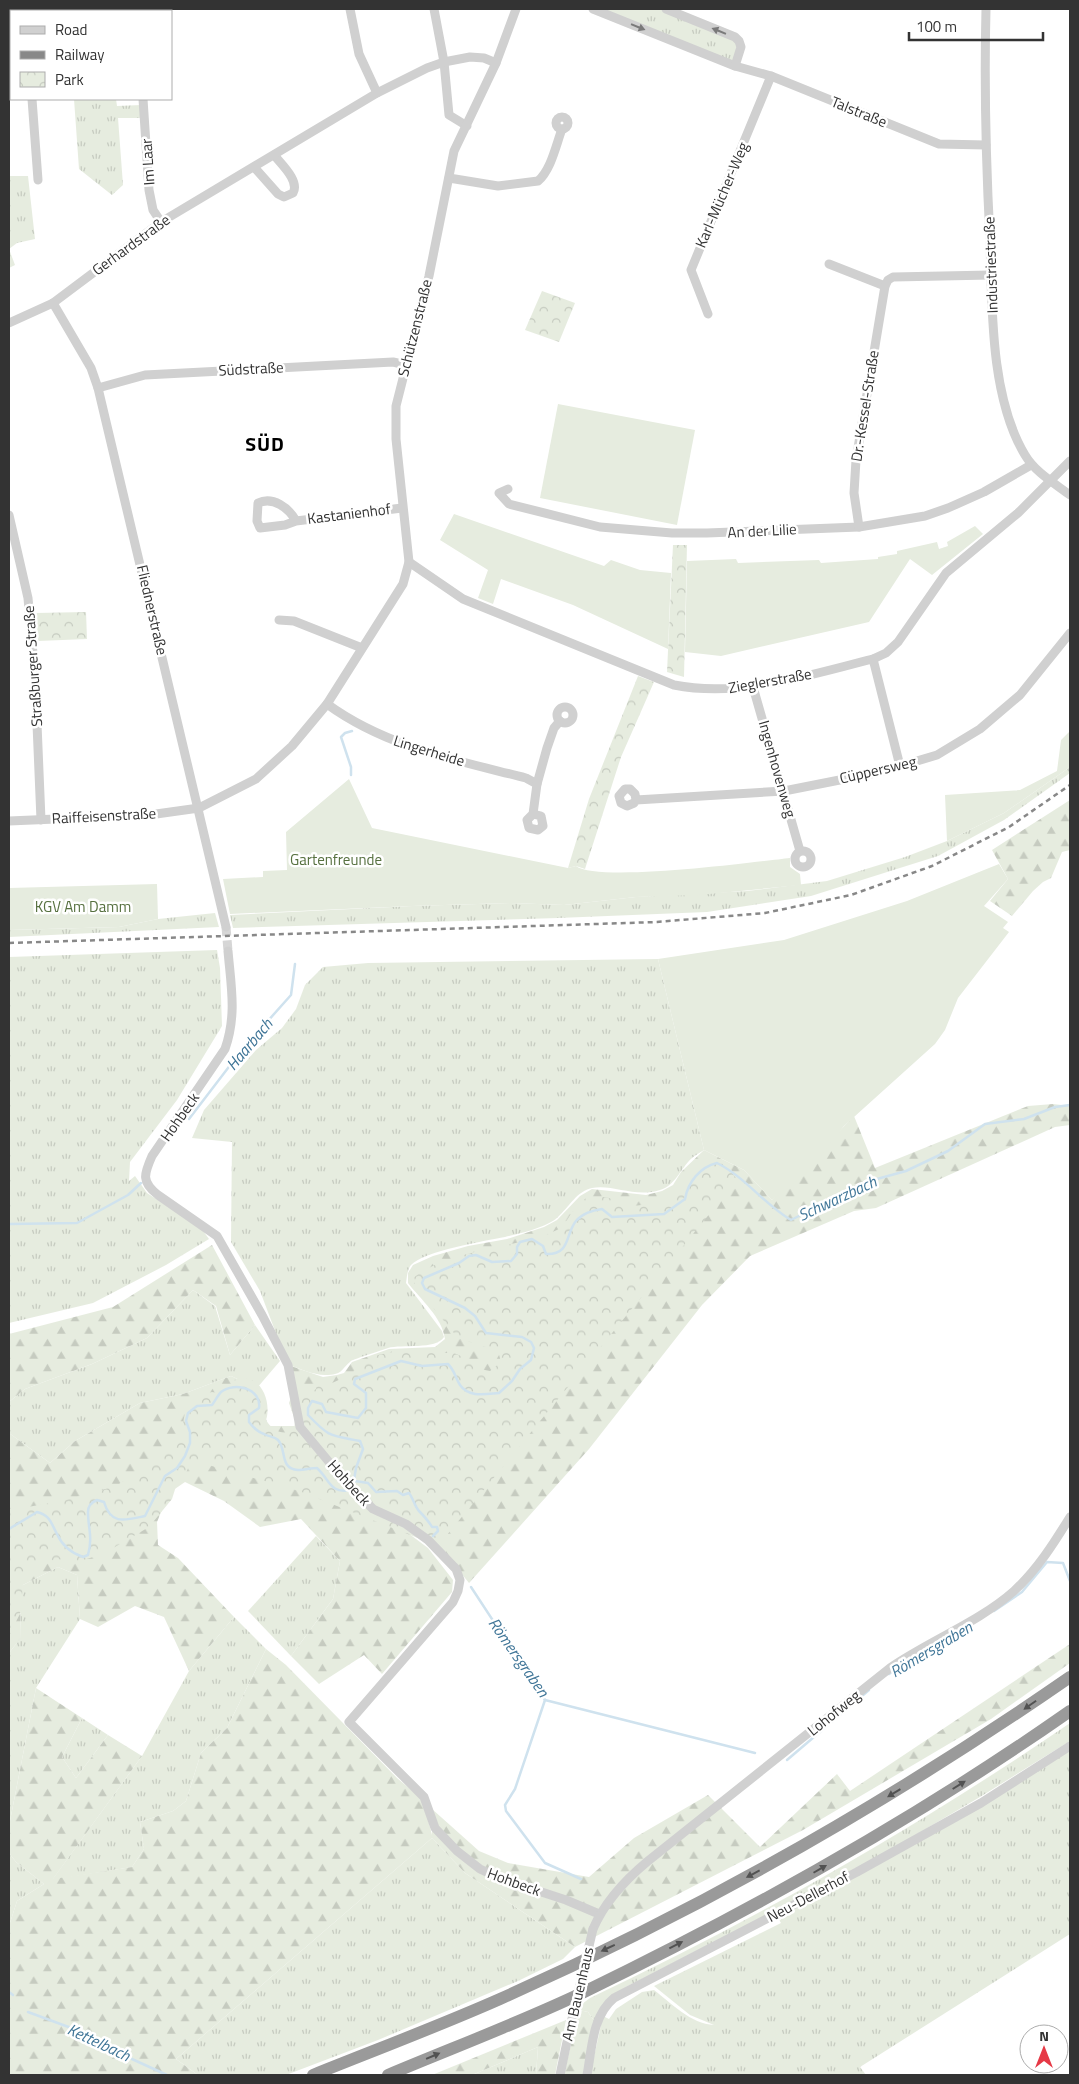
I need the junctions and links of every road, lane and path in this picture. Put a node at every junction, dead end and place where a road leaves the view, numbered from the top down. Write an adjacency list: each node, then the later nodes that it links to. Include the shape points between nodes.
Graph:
1 (350, 9): 11 (street, via 359,54)
2 (434, 9): 7 (street)
3 (516, 9): 8 (street, Schützenstraße)
4 (593, 9): 9 (street, Talstraße, one-way to 9)
5 (666, 9): 9 (street, one-way to 5, via 740,41)
6 (986, 9): 16 (street, Industriestraße)
7 (444, 62): 8 (street, Gerhardstraße, via 470,57); 11 (street, Gerhardstraße); 14 (street, via 450,115)
8 (496, 63): 14 (street, Schützenstraße)
9 (735, 66): 10 (street, Talstraße)
10 (771, 76): 16 (street, Talstraße, via 939,144); 26 (street, Karl-Mücher-Weg, via 691,270)
11 (377, 93): 17 (street, Gerhardstraße)
12 (32, 100): 20 (street)
13 (144, 100): 21 (street, Im Laar, via 149,190 153,210)
14 (467, 126): 19 (street, Schützenstraße, via 454,151)
15 (562, 129): 19 (street, via 538,181 498,186)
16 (986, 145): 23 (street, Industriestraße)
17 (274, 154): 18 (street, Gerhardstraße); 18 (street, via 295,183 293,193 278,194)
18 (254, 167): 21 (street, Gerhardstraße)
19 (449, 178): 28 (street, Schützenstraße)
20 (38, 180)
21 (161, 222): 25 (street, Gerhardstraße)
22 (829, 264): 24 (street)
23 (991, 275): 24 (street, via 893,277); 31 (street, Industriestraße, via 994,336 1001,385 1011,425)
24 (885, 286): 38 (street, Dr.-Kessel-Straße, via 856,460 854,493)
25 (53, 303): 27 (street, Gerhardstraße); 29 (street, Fliednerstraße, via 91,368)
26 (708, 314)
27 (9, 323)
28 (406, 365): 29 (street, Südstraße, via 393,362 145,375); 35 (street, Schützenstraße, via 396,406)
29 (98, 388): 51 (street, Fliednerstraße)
30 (1070, 460): 32 (street, Zieglerstraße)
31 (1031, 465): 32 (street, Industriestraße); 38 (street, An der Lilie, via 948,508 925,516)
32 (1050, 481): 34 (street, Industriestraße); 43 (street, Zieglerstraße, via 1018,513 946,573 898,642)
33 (508, 489): 38 (street, An der Lilie, via 499,493 509,504 600,527 707,533)
34 (1070, 495)
35 (402, 508): 37 (street, Kastanienhof); 39 (street, Schützenstraße)
36 (9, 515): 53 (street, Straßburger Straße, via 28,598)
37 (296, 520): 37 (street, Kastanienhof, via 260,528 258,502 278,503 291,511)
38 (859, 527)
39 (409, 562): 42 (street, Schützenstraße, via 403,584); 44 (street, Zieglerstraße, via 463,599 674,684 705,690)
40 (279, 620): 42 (street, via 294,621)
41 (1070, 633): 47 (street, Cüppersweg, via 1020,695 980,729 936,755)
42 (362, 648): 45 (street, Schützenstraße)
43 (873, 659): 44 (street, Zieglerstraße); 47 (street)
44 (753, 687): 49 (street, Ingenhovenweg)
45 (327, 704): 48 (street, Lingerheide, via 367,729 402,745 526,778); 51 (street, Schützenstraße, via 292,746 256,779)
46 (560, 721): 48 (street, via 554,728)
47 (900, 766): 49 (street, Cüppersweg)
48 (537, 784): 52 (street)
49 (784, 790): 50 (street, Cüppersweg); 55 (street, Ingenhovenweg)
50 (636, 800)
51 (198, 808): 53 (street, Raiffeisenstraße, via 149,815); 56 (street, Fliednerstraße)
52 (533, 814)
53 (41, 820): 54 (street, Raiffeisenstraße)
54 (9, 821)
55 (800, 851)
56 (226, 927)
57 (228, 950): 62 (street, Hohbeck, via 233,1004 231,1031 225,1049 152,1156 145,1180 149,1188 217,1236 288,1365 300,1427 357,1494 373,1509 406,1524 428,1540 456,1569 460,1580 453,1602 349,1722 424,1797 436,1828 457,1851 480,1869)
58 (1070, 1517): 62 (street, Lohofweg, via 1053,1545 1016,1590 877,1677 628,1878)
59 (1070, 1677): 63 (highway, one-way to 63, via 970,1746 775,1862 702,1901 500,1999)
60 (1070, 1711): 64 (highway, one-way to 60, via 580,1994 752,1907 895,1825)
61 (1070, 1746): 66 (street, Neu-Dellerhof, via 981,1803 614,1998 603,2009 597,2024)
62 (599, 1914): 65 (street, Am Bauenhaus, bridge)
63 (313, 2075)
64 (388, 2075)
65 (560, 2075)
66 (587, 2075)

